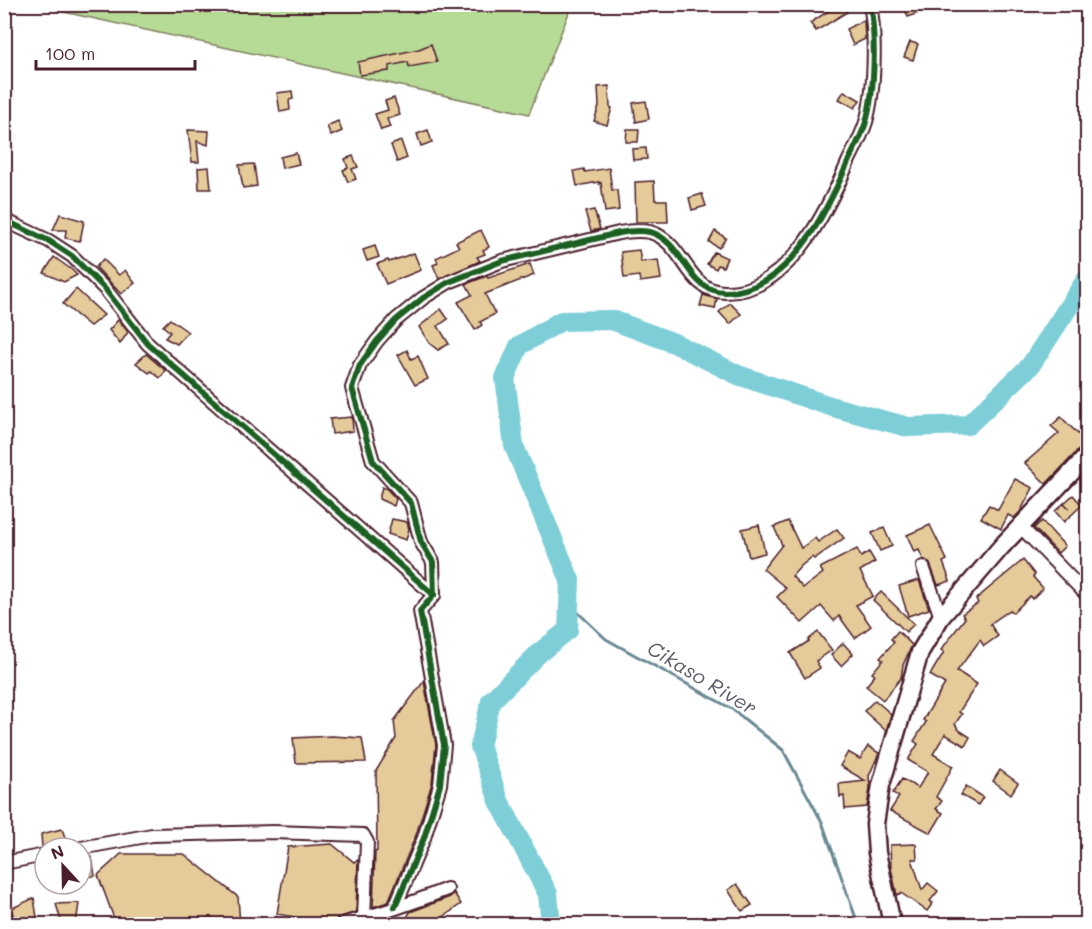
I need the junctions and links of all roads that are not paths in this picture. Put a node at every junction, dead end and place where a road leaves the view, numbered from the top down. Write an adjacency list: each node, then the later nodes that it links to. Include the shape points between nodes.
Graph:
1 (870, 4): 6 (street, via 874,43 866,122 836,190 803,248 757,285 724,292 707,288 660,236 619,232 525,255 449,282 396,320 377,341 357,372 353,398 374,463 411,503 421,542 433,562)
2 (4, 220): 6 (street, via 72,256 148,344)
3 (1088, 455): 4 (street)
4 (1020, 526): 7 (street); 8 (street)
5 (923, 567): 8 (street)
6 (434, 595): 13 (street, via 420,611 444,745 440,785 424,838)
7 (1088, 596)
8 (941, 617): 16 (street, via 920,652 876,814 877,853)
9 (93, 846): 14 (street, via 152,835 357,834 367,842)
10 (33, 857): 11 (street)
11 (4, 863)
12 (447, 889): 13 (street)
13 (395, 906): 14 (street)
14 (364, 918): 15 (street)
15 (342, 924)
16 (892, 924)

